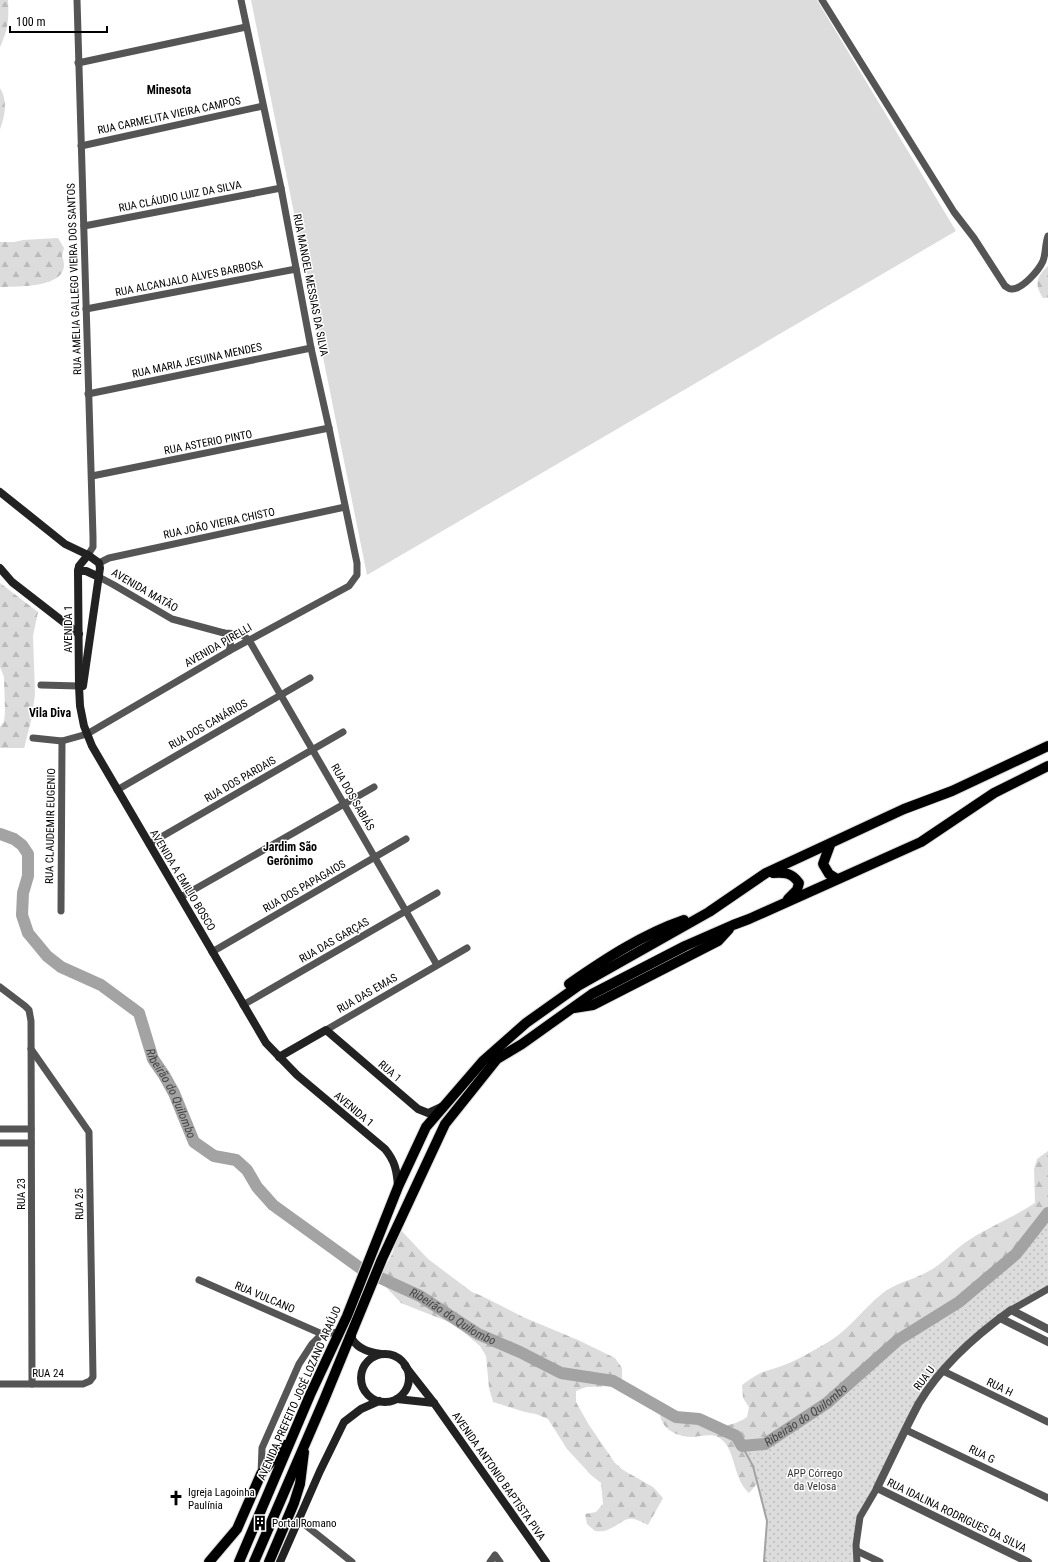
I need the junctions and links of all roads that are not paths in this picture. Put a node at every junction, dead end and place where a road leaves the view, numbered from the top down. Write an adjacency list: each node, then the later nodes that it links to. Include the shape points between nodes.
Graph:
1 (77, 0): 5 (street, RUA AMELIA GALLEGO VIEIRA DOS SANTOS)
2 (241, 0): 4 (street, RUA MANOEL MESSIAS DA SILVA)
3 (822, 0): 10 (street, via 954,212 1005,286 1015,288 1035,274 1043,262)
4 (246, 27): 5 (street); 6 (street, RUA MANOEL MESSIAS DA SILVA)
5 (78, 63): 7 (street, RUA AMELIA GALLEGO VIEIRA DOS SANTOS)
6 (263, 106): 7 (street, RUA CARMELITA VIEIRA CAMPOS); 8 (street, RUA MANOEL MESSIAS DA SILVA)
7 (81, 146): 9 (street, RUA AMELIA GALLEGO VIEIRA DOS SANTOS)
8 (280, 188): 9 (street, RUA CLÁUDIO LUIZ DA SILVA); 11 (street, RUA MANOEL MESSIAS DA SILVA)
9 (84, 226): 12 (street, RUA AMELIA GALLEGO VIEIRA DOS SANTOS)
10 (1048, 236)
11 (296, 269): 12 (street, RUA ALCANJALO ALVES BARBOSA); 13 (street, RUA MANOEL MESSIAS DA SILVA)
12 (86, 309): 14 (street, RUA AMELIA GALLEGO VIEIRA DOS SANTOS)
13 (311, 348): 14 (street, RUA MARIA JESUINA MENDES); 15 (street, RUA MANOEL MESSIAS DA SILVA)
14 (88, 394): 16 (street, RUA AMELIA GALLEGO VIEIRA DOS SANTOS)
15 (329, 428): 16 (street, RUA ASTERIO PINTO); 18 (street, RUA MANOEL MESSIAS DA SILVA)
16 (92, 476): 19 (street, RUA AMELIA GALLEGO VIEIRA DOS SANTOS, via 93,546)
17 (0, 492): 19 (main road, via 65,544)
18 (345, 507): 20 (street, RUA JOÃO VIEIRA CHISTO, via 109,558); 23 (street, RUA MANOEL MESSIAS DA SILVA)
19 (88, 555): 20 (main road); 22 (main road)
20 (99, 563): 24 (main road)
21 (0, 568): 26 (main road, via 12,582)
22 (78, 571): 24 (main road, via 86,571); 26 (main road, AVENIDA 1)
23 (357, 575): 27 (street, AVENIDA PIRELLI, via 349,586)
24 (99, 577): 25 (street, AVENIDA MATÃO, via 172,619); 33 (main road)
25 (224, 633): 27 (street, AVENIDA MATÃO, via 241,634); 28 (street, via 232,644)
26 (79, 634): 31 (main road, AVENIDA 1)
27 (249, 640): 28 (street, AVENIDA PIRELLI); 32 (street, RUA DOS SABIÁS)
28 (230, 651): 35 (street, AVENIDA PIRELLI)
29 (310, 678): 32 (street, RUA DOS CANÁRIOS)
30 (41, 685): 31 (street)
31 (79, 686): 33 (main road, AVENIDA 1)
32 (281, 695): 39 (street, RUA DOS SABIÁS); 42 (street, RUA DOS CANÁRIOS)
33 (80, 706): 35 (main road, AVENIDA A EMILIO BOSCO)
34 (343, 732): 39 (street, RUA DOS PARDAIS)
35 (87, 734): 37 (street, AVENIDA PIRELLI); 42 (main road, AVENIDA A EMILIO BOSCO)
36 (34, 738): 37 (street)
37 (62, 741): 53 (street, RUA CLAUDEMIR EUGENIO)
38 (1048, 746): 46 (main road, AVENIDA PREFEITO JOSÉ LOZANO ARAÚJO)
39 (312, 750): 43 (street, RUA DOS SABIÁS); 45 (street, RUA DOS PARDAIS)
40 (1048, 766): 49 (main road, AVENIDA PREFEITO JOSÉ LOZANO ARAÚJO, via 994,793 921,842)
41 (374, 787): 43 (street)
42 (117, 790): 45 (main road, AVENIDA A EMILIO BOSCO)
43 (344, 804): 47 (street, RUA DOS SABIÁS); 51 (street)
44 (406, 839): 47 (street, RUA DOS PAPAGAIOS)
45 (149, 844): 51 (main road, AVENIDA A EMILIO BOSCO)
46 (830, 844): 48 (main road, AVENIDA PREFEITO JOSÉ LOZANO ARAÚJO); 49 (main road, via 824,864 829,874)
47 (375, 857): 54 (street, RUA DOS SABIÁS); 56 (street, RUA DOS PAPAGAIOS)
48 (766, 873): 52 (main road, via 785,872 794,876 799,883 797,890); 63 (main road, AVENIDA PREFEITO JOSÉ LOZANO ARAÚJO, via 709,912 578,986 526,1023 483,1061)
49 (837, 879): 52 (main road, AVENIDA PREFEITO JOSÉ LOZANO ARAÚJO)
50 (436, 893): 54 (street, RUA DAS GARÇAS)
51 (181, 897): 56 (main road, AVENIDA A EMILIO BOSCO)
52 (786, 902): 74 (main road, AVENIDA PREFEITO JOSÉ LOZANO ARAÚJO, via 686,946 592,994 497,1059 446,1124)
53 (61, 911)
54 (406, 911): 57 (street, RUA DOS SABIÁS); 59 (street, RUA DAS GARÇAS)
55 (466, 948): 57 (street, RUA DAS EMAS)
56 (212, 952): 59 (main road, AVENIDA A EMILIO BOSCO)
57 (437, 965): 60 (street, RUA DAS EMAS)
58 (0, 987): 61 (street, RUA 23, via 25,1006 30,1015)
59 (243, 1005): 62 (main road, AVENIDA A EMILIO BOSCO, via 266,1044)
60 (326, 1030): 62 (main road, RUA DAS EMAS); 63 (main road, RUA 1, via 418,1109 428,1113)
61 (31, 1049): 65 (street, RUA 23); 81 (street, RUA 25, via 89,1132)
62 (279, 1058): 68 (main road, AVENIDA 1, via 385,1149 396,1169)
63 (444, 1106): 68 (main road, AVENIDA PREFEITO JOSÉ LOZANO ARAÚJO, via 426,1127)
64 (0, 1129): 65 (street)
65 (31, 1129): 67 (street, RUA 23)
66 (0, 1143): 67 (street)
67 (31, 1143): 83 (street, RUA 23)
68 (398, 1187): 75 (main road, AVENIDA PREFEITO JOSÉ LOZANO ARAÚJO)
69 (199, 1280): 76 (street, RUA VULCANO)
70 (1048, 1289): 71 (street, RUA U)
71 (1011, 1310): 72 (street, RUA U); 73 (street)
72 (1000, 1318): 77 (street); 80 (street, RUA U, via 966,1346)
73 (1048, 1328)
74 (352, 1329): 78 (main road, AVENIDA ANTONIO BAPTISTA PIVA, via 352,1339 360,1348); 90 (main road, AVENIDA PREFEITO JOSÉ LOZANO ARAÚJO)
75 (339, 1332): 76 (street); 89 (main road, AVENIDA PREFEITO JOSÉ LOZANO ARAÚJO)
76 (322, 1334): 91 (street, via 299,1364 262,1448)
77 (1048, 1342)
78 (384, 1355): 79 (main road, AVENIDA ANTONIO BAPTISTA PIVA, via 396,1358); 85 (main road, via 372,1358 368,1362 361,1379 368,1396)
79 (405, 1366): 84 (main road, via 408,1384); 86 (main road, AVENIDA ANTONIO BAPTISTA PIVA)
80 (943, 1371): 87 (street, RUA H); 88 (street, RUA U, via 920,1403)
81 (93, 1377): 83 (street, RUA 24, via 83,1384)
82 (0, 1384): 83 (street, RUA 24)
83 (32, 1384)
84 (397, 1399): 85 (main road); 86 (main road)
85 (379, 1401): 94 (main road, via 361,1409 344,1422)
86 (434, 1403): 104 (main road, AVENIDA ANTONIO BAPTISTA PIVA)
87 (1048, 1422)
88 (906, 1430): 92 (street, RUA U); 93 (street, RUA G)
89 (292, 1438): 91 (main road); 97 (main road, AVENIDA PREFEITO JOSÉ LOZANO ARAÚJO)
90 (306, 1442): 98 (main road, AVENIDA PREFEITO JOSÉ LOZANO ARAÚJO); 99 (main road, via 294,1504)
91 (261, 1474): 96 (main road, via 237,1529)
92 (877, 1488): 95 (street, RUA U, via 860,1517); 107 (street, RUA IDALINA RODRIGUES DA SILVA)
93 (1048, 1498)
94 (299, 1520): 100 (main road); 101 (street)
95 (857, 1551): 105 (street); 106 (street)
96 (209, 1562)
97 (238, 1562)
98 (254, 1562)
99 (269, 1562)
100 (280, 1562)
101 (352, 1562)
102 (490, 1562): 103 (street, via 495,1555)
103 (500, 1562)
104 (546, 1562)
105 (857, 1562)
106 (880, 1562)
107 (1028, 1562)

